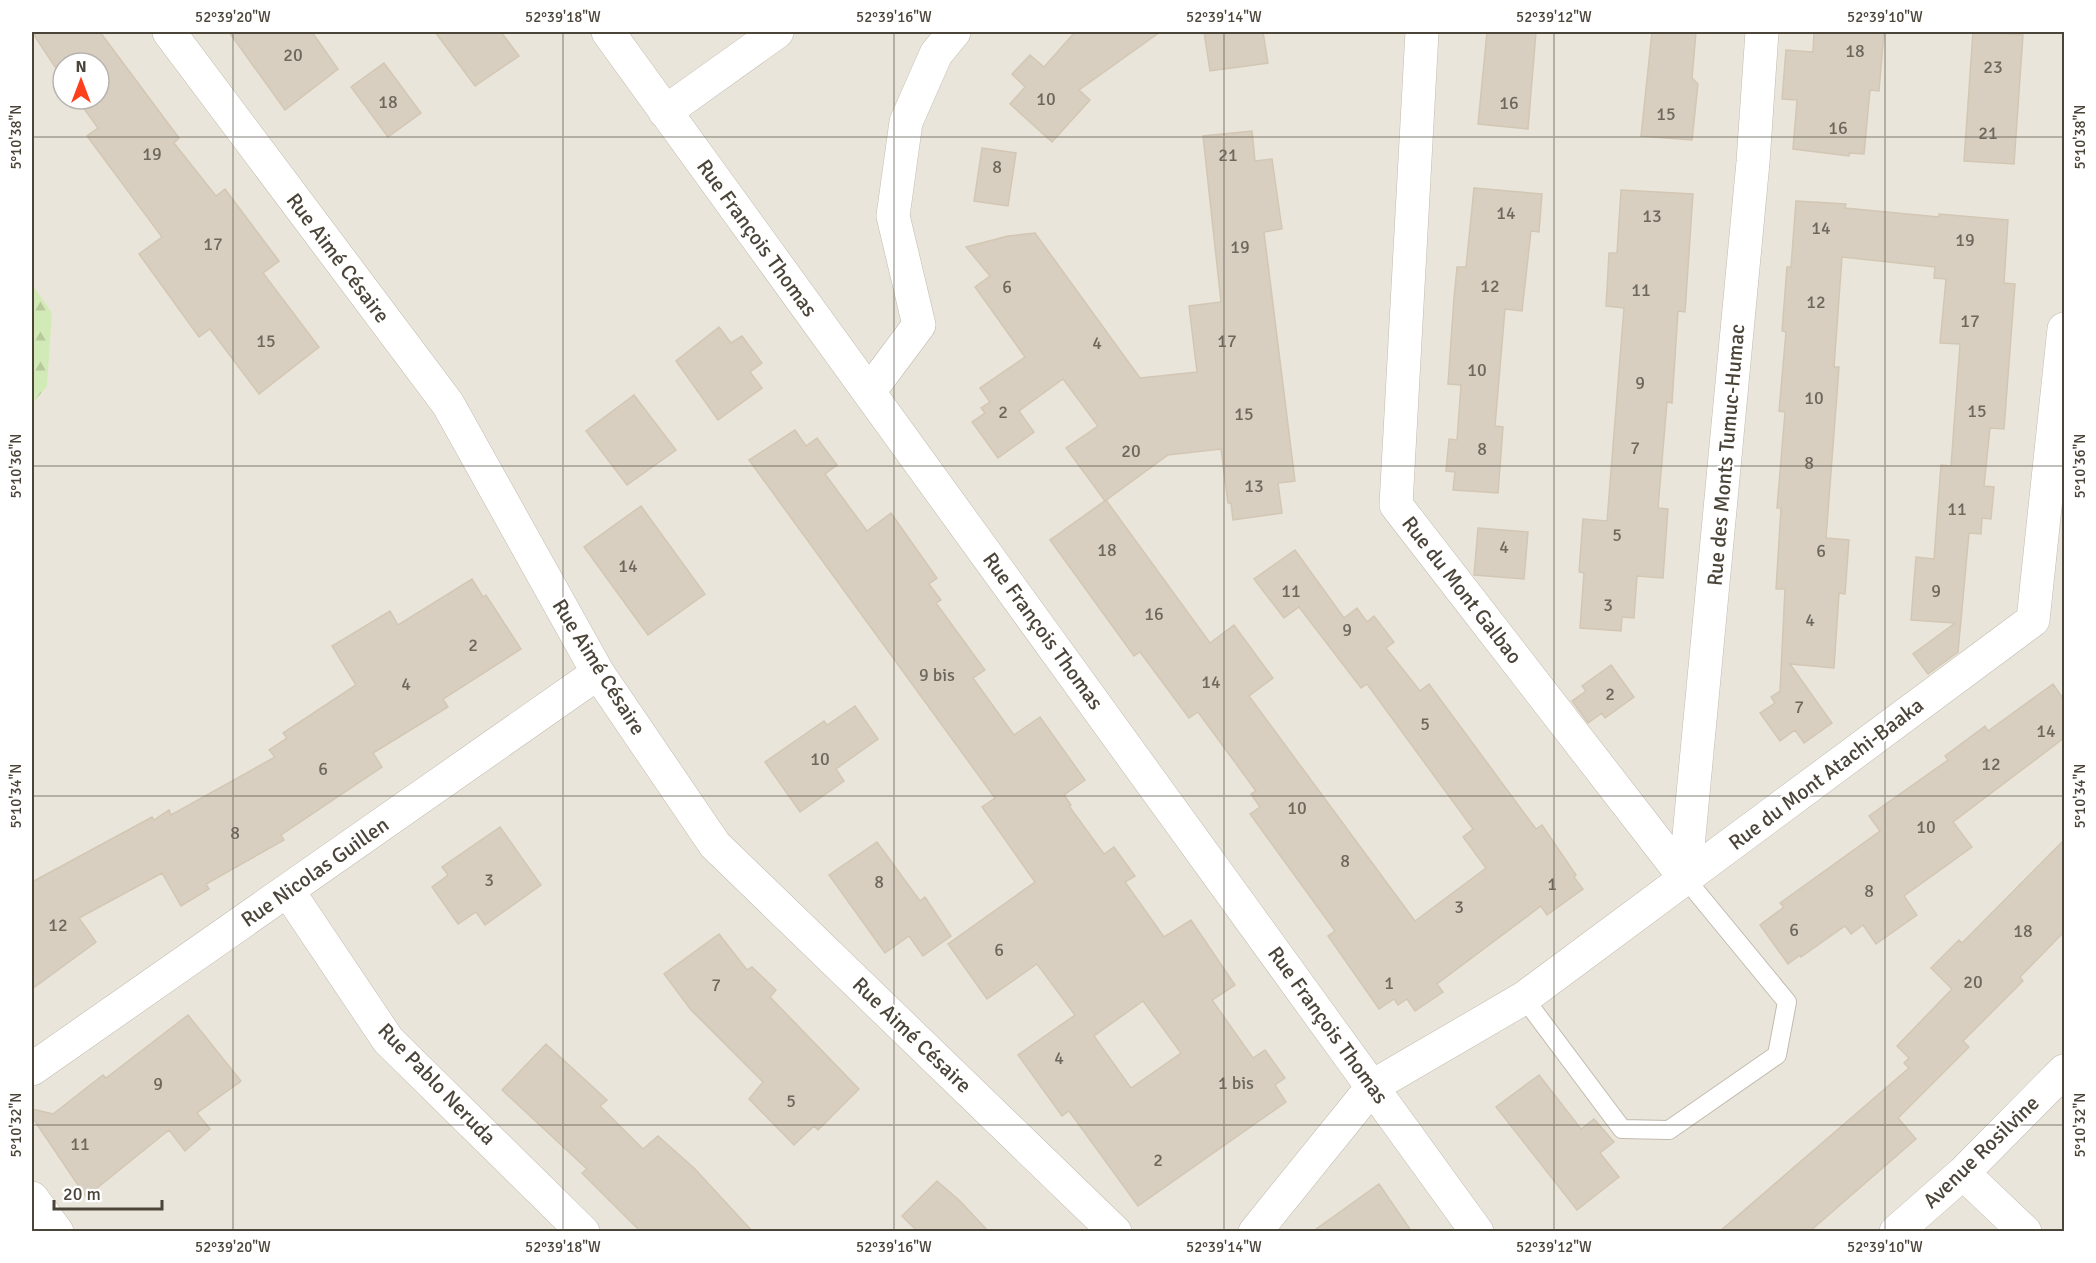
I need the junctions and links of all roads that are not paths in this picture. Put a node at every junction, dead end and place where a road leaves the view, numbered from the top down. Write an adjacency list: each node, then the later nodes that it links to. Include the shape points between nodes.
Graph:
1 (169, 32): 10 (street, Rue Aimé Césaire, via 448,404)
2 (608, 32): 7 (street, Rue François Thomas)
3 (777, 32): 7 (street)
4 (954, 32): 9 (street, via 936,54 906,122 893,216 920,326)
5 (1422, 32): 11 (street, Rue du Mont Galbao, via 1396,505)
6 (1762, 32): 11 (street, Rue des Monts Tumuc-Humac)
7 (665, 112): 9 (street, Rue François Thomas)
8 (2064, 329): 11 (street, Rue du Mont Atachi-Baaka, via 2033,620)
9 (869, 392): 16 (street, Rue François Thomas)
10 (598, 673): 12 (street, Rue Nicolas Guillen); 21 (street, Rue Aimé Césaire, via 716,844)
11 (1686, 878): 13 (street, Rue du Mont Atachi-Baaka); 13 (lane, via 1787,1002 1777,1055 1669,1130 1622,1129)
12 (288, 891): 14 (street, Rue Nicolas Guillen); 20 (street, Rue Pablo Neruda, via 388,1040)
13 (1524, 998): 16 (street, Rue du Mont Atachi-Baaka)
14 (32, 1069)
15 (2064, 1071): 17 (street, Avenue Rosilvine)
16 (1373, 1086): 22 (street); 23 (street, Rue François Thomas)
17 (1963, 1173): 24 (street, Avenue Rosilvine); 25 (street)
18 (32, 1198): 19 (street)
19 (57, 1232)
20 (584, 1232)
21 (1115, 1232)
22 (1255, 1232)
23 (1477, 1232)
24 (1896, 1232)
25 (2025, 1232)

